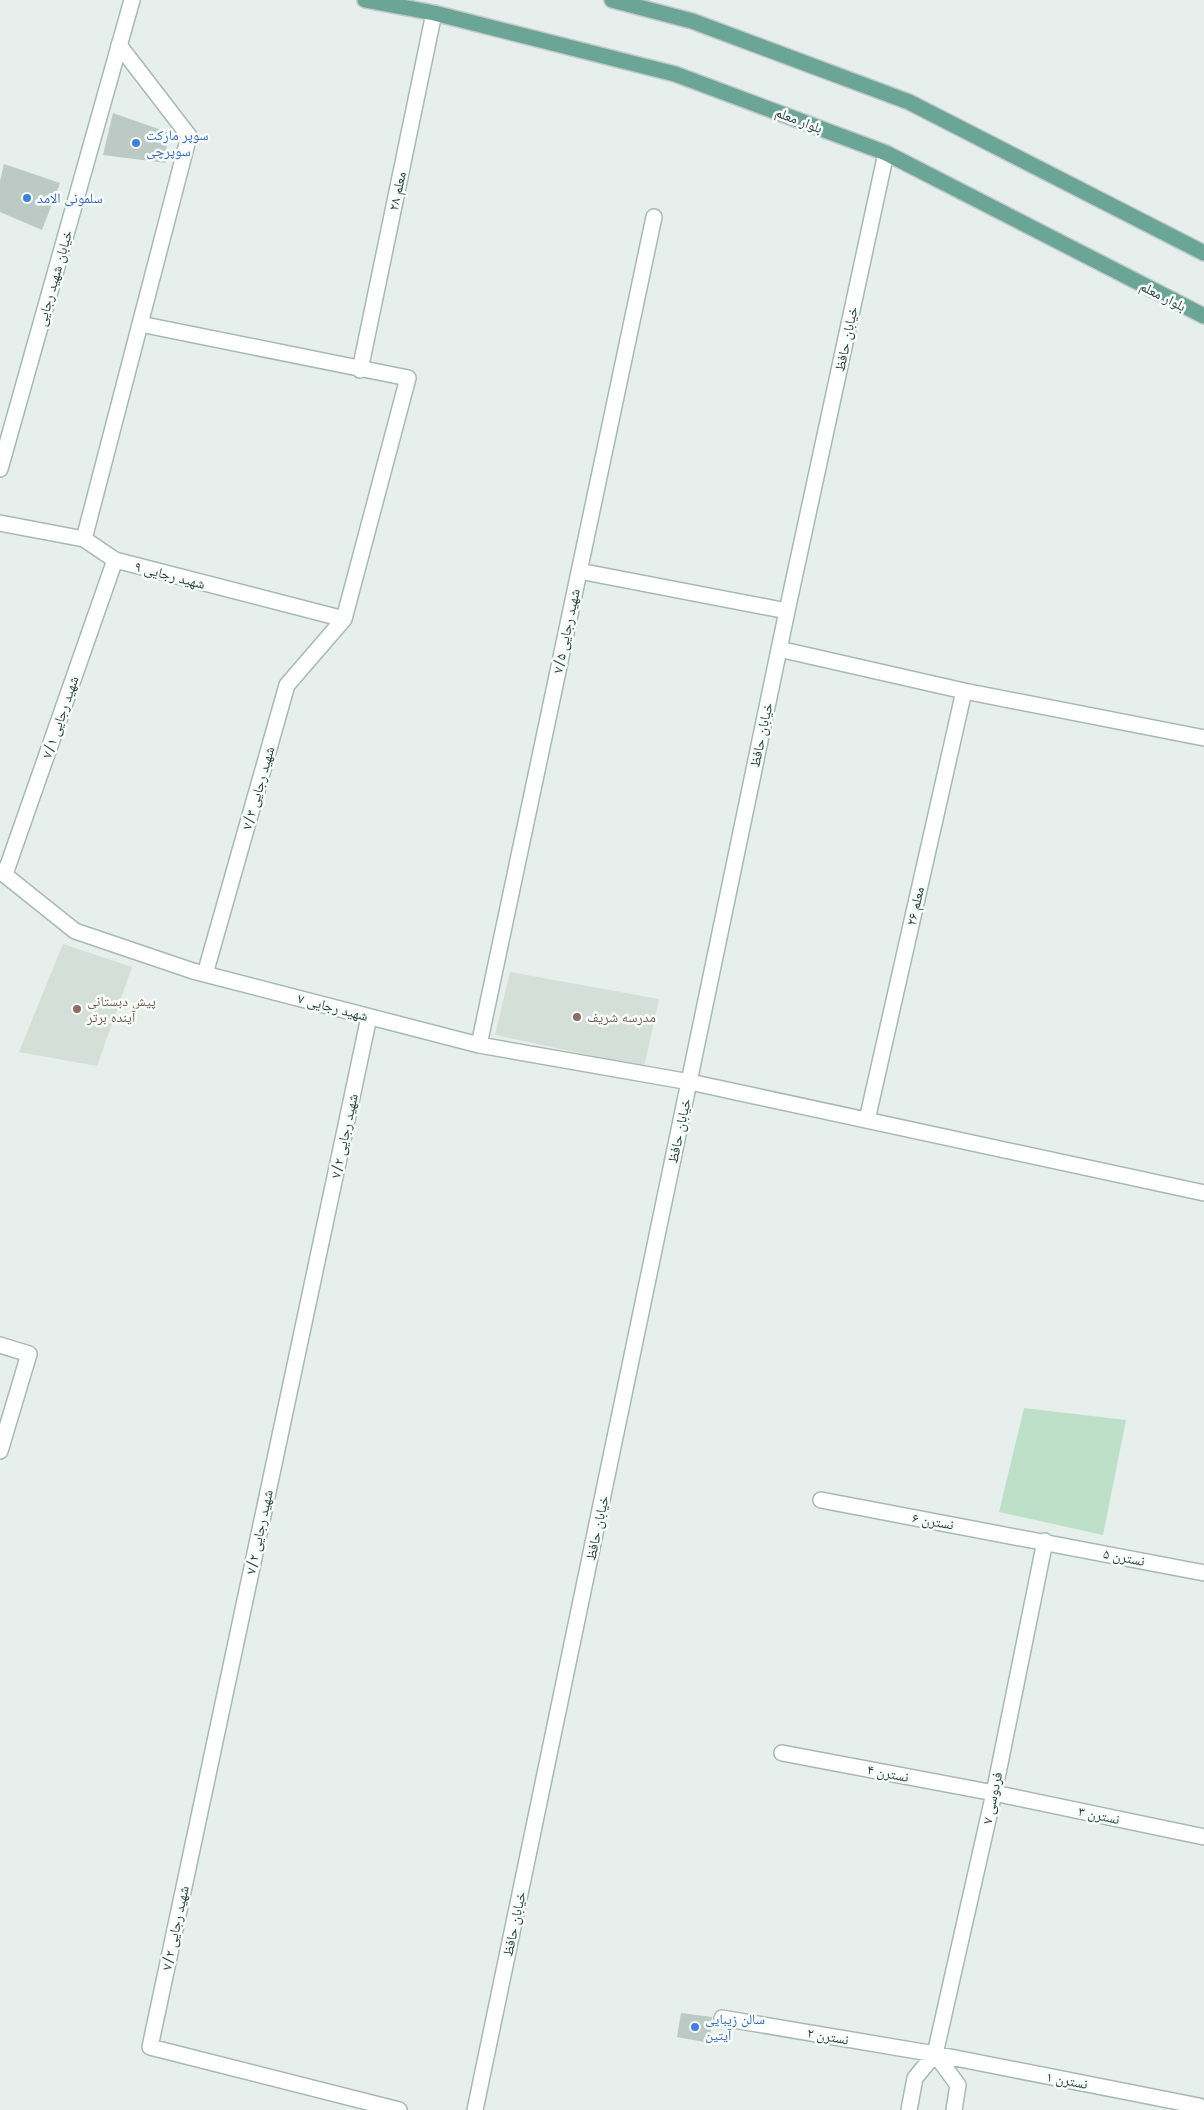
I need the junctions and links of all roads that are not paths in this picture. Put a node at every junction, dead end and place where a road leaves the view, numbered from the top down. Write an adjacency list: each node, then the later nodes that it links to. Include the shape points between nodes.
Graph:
1 (132, 0): 5 (street, خیابان شهید رجایی)
2 (365, 0): 4 (main road, بلوار معلم)
3 (612, 0): 8 (main road, via 692,21 909,102)
4 (434, 13): 6 (main road, بلوار معلم, via 675,74); 11 (street, معلم ۲۸)
5 (119, 45): 10 (street, via 190,136); 12 (street, خیابان شهید رجایی)
6 (886, 153): 9 (main road, بلوار معلم); 17 (street, خیابان حافظ)
7 (654, 217): 16 (street, شهید رجایی ۷/۵)
8 (1204, 253)
9 (1204, 316)
10 (140, 324): 11 (street); 14 (street)
11 (360, 370): 18 (street, via 408,378)
12 (0, 469)
13 (0, 524): 14 (street, شهید رجایی ۹)
14 (84, 539): 15 (street, شهید رجایی ۹)
15 (116, 560): 18 (street, شهید رجایی ۹); 22 (street, شهید رجایی ۷/۱)
16 (579, 571): 17 (street); 25 (street, شهید رجایی ۷/۵)
17 (787, 611): 19 (street, خیابان حافظ)
18 (344, 619): 23 (street, شهید رجایی ۷/۳, via 287,685)
19 (779, 649): 20 (street); 26 (street, خیابان حافظ)
20 (964, 691): 21 (street); 27 (street, معلم ۲۶)
21 (1204, 738)
22 (3, 872): 23 (street, شهید رجایی ۷, via 75,931)
23 (205, 974): 24 (street, شهید رجایی ۷)
24 (369, 1017): 25 (street, شهید رجایی ۷); 40 (street, شهید رجایی ۷/۲, via 150,2047)
25 (479, 1046): 26 (street, شهید رجایی ۷)
26 (690, 1082): 27 (street, شهید رجایی ۷); 41 (street, خیابان حافظ)
27 (867, 1120): 28 (street, شهید رجایی ۷)
28 (1204, 1193)
29 (0, 1345): 30 (street, via 29,1354)
30 (0, 1451)
31 (821, 1500): 32 (street, نسترن ۶)
32 (1045, 1541): 33 (street, نسترن ۵); 35 (street, فردوسی ۷)
33 (1204, 1573)
34 (782, 1753): 35 (street, نسترن ۴)
35 (994, 1792): 36 (street, نسترن ۳); 38 (street, فردوسی ۷)
36 (1204, 1837)
37 (722, 2018): 38 (street, نسترن ۲)
38 (935, 2054): 39 (street, نسترن ۱); 42 (street, فردوسی ۷, via 915,2078); 43 (street, via 958,2085)
39 (1199, 2106)
40 (399, 2110)
41 (475, 2110)
42 (909, 2110)
43 (954, 2110)

